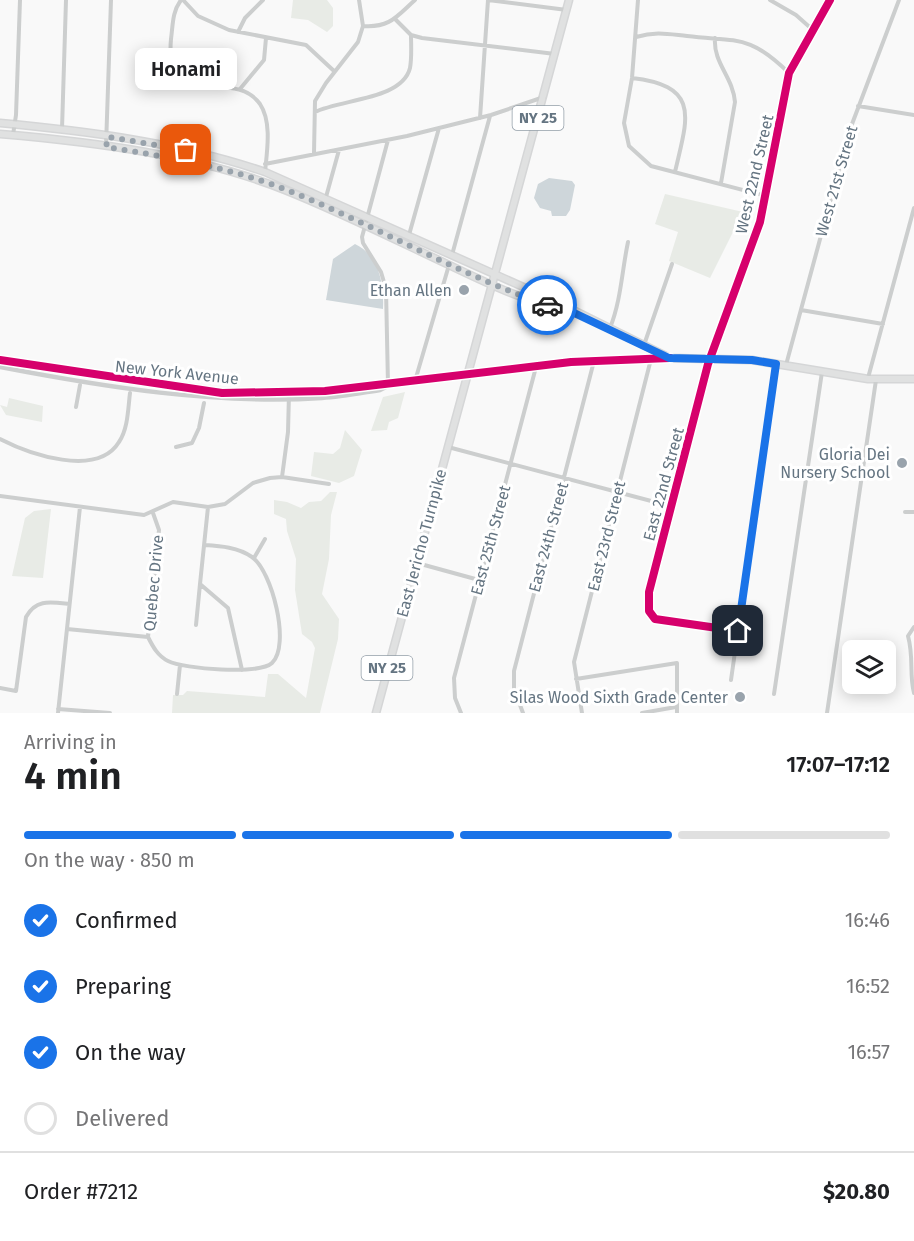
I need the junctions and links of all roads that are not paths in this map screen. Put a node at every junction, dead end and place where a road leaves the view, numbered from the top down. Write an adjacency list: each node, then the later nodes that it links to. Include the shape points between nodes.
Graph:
1 (20, 0): 36 (street)
2 (66, 0): 38 (street)
3 (111, 0): 41 (street)
4 (182, 0): 18 (street, via 198,16); 28 (street, via 173,16 170,57 175,72 194,85)
5 (263, 0): 18 (street, via 245,18)
6 (359, 0): 16 (street)
7 (415, 0): 15 (street)
8 (488, 0): 14 (street); 23 (street)
9 (569, 0): 14 (main road, NY 25)
10 (638, 0): 20 (street)
11 (770, 0): 17 (street)
12 (830, 0): 17 (street, West 22nd Street)
13 (898, 0): 30 (street, West 21st Street)
14 (567, 10): 24 (main road, NY 25)
15 (396, 20): 16 (street); 19 (street)
16 (363, 26): 25 (street, via 351,53)
17 (814, 31): 26 (street, West 22nd Street)
18 (238, 32): 21 (street)
19 (411, 35): 23 (street); 31 (street, via 410,68 397,87)
20 (636, 37): 22 (street, via 658,32); 27 (street)
21 (266, 38): 25 (street, via 306,45); 28 (street, via 264,60)
22 (715, 38): 26 (street, via 732,38 758,47); 51 (street, via 716,56 734,89 735,102)
23 (483, 46): 24 (street); 34 (street)
24 (556, 54): 29 (main road, NY 25)
25 (334, 71): 31 (street, via 318,94)
26 (789, 73): 52 (street, West 22nd Street)
27 (632, 78): 48 (street, via 624,123 627,140 651,166); 48 (street, via 656,80 669,86 683,102 686,121)
28 (240, 89): 46 (street, via 255,98 264,112)
29 (544, 97): 32 (street); 62 (main road, NY 25)
30 (858, 106): 33 (street); 64 (street, West 21st Street)
31 (314, 112): 45 (street)
32 (491, 115): 34 (street); 59 (street)
33 (914, 115)
34 (480, 118): 37 (street)
35 (0, 122): 36 (main road)
36 (15, 124): 38 (main road); 40 (street)
37 (439, 128): 42 (street); 57 (street)
38 (62, 130): 41 (main road)
39 (0, 134): 40 (main road)
40 (13, 135): 43 (main road)
41 (108, 137): 43 (street); 46 (main road)
42 (388, 140): 44 (street); 55 (street)
43 (106, 147): 47 (main road)
44 (339, 150): 45 (street); 53 (street)
45 (314, 153): 46 (street)
46 (265, 168): 47 (main road, via 261,177); 49 (main road)
47 (228, 170): 50 (main road)
48 (675, 172): 51 (street)
49 (286, 179): 50 (main road, via 270,177); 53 (main road)
50 (262, 182): 56 (main road)
51 (721, 183): 52 (street)
52 (766, 196): 71 (street, West 22nd Street)
53 (326, 197): 55 (main road)
54 (914, 208): 66 (street)
55 (367, 216): 56 (street); 57 (main road)
56 (365, 226): 61 (main road); 86 (street, via 363,243 381,272 386,289)
57 (409, 235): 59 (main road)
58 (628, 242): 67 (street)
59 (452, 255): 62 (main road)
60 (672, 264): 68 (street)
61 (449, 266): 63 (main road); 84 (street)
62 (494, 275): 63 (main road, NY 25); 65 (main road)
63 (491, 285): 65 (main road); 80 (main road, NY 25)
64 (801, 310): 66 (street); 76 (street, West 21st Street)
65 (570, 311): 67 (main road)
66 (883, 324): 81 (street)
67 (609, 329): 68 (main road)
68 (644, 345): 69 (main road); 70 (main road); 72 (street)
69 (669, 358): 70 (main road, New York Avenue); 72 (street, New York Avenue)
70 (699, 358): 71 (main road, New York Avenue)
71 (710, 358): 75 (main road, New York Avenue); 103 (street, East 22nd Street)
72 (651, 359): 74 (street, New York Avenue); 101 (street, East 23rd Street)
73 (0, 360): 88 (street, New York Avenue, via 222,393)
74 (595, 360): 78 (street, New York Avenue); 97 (street, East 24th Street)
75 (776, 364): 76 (main road, New York Avenue); 119 (street)
76 (786, 365): 79 (main road, New York Avenue)
77 (0, 367): 89 (street, New York Avenue, via 142,389)
78 (536, 367): 80 (street, New York Avenue); 95 (street, East 25th Street)
79 (822, 372): 81 (main road, New York Avenue); 128 (street)
80 (468, 374): 84 (street, New York Avenue); 94 (main road, East Jericho Turnpike / NY 25)
81 (868, 379): 83 (main road, New York Avenue)
82 (914, 379): 83 (main road, New York Avenue)
83 (876, 380): 138 (street)
84 (415, 382): 86 (street, New York Avenue)
85 (80, 385): 91 (street)
86 (388, 386): 88 (street, New York Avenue); 89 (street, New York Avenue, via 323,398)
87 (130, 393): 92 (street, via 121,440 99,459 81,461 30,453)
88 (289, 393): 89 (street)
89 (289, 399): 96 (street)
90 (204, 403): 93 (street, via 192,443)
91 (76, 407)
92 (0, 440)
93 (176, 447)
94 (448, 447): 95 (street); 112 (main road, East Jericho Turnpike / NY 25)
95 (510, 464): 97 (street); 113 (street, East 25th Street)
96 (282, 477): 98 (street); 105 (street, via 253,483 232,501)
97 (564, 478): 101 (street); 134 (street, East 24th Street, via 514,671 514,689)
98 (323, 483): 99 (street); 100 (street)
99 (329, 484)
100 (322, 491)
101 (617, 492): 103 (street); 123 (street, East 23rd Street, via 576,654)
102 (0, 496): 104 (street)
103 (670, 506): 119 (street, East 22nd Street, via 649,592 652,617)
104 (80, 507): 108 (street, via 135,515); 115 (street)
105 (208, 507): 108 (street, via 173,502); 110 (street)
106 (905, 512): 107 (street)
107 (914, 512)
108 (153, 513): 120 (street, Quebec Drive, via 159,530)
109 (266, 539): 111 (street)
110 (204, 545): 111 (street, via 231,548); 114 (street)
111 (254, 558): 122 (street, Quebec Drive, via 270,584 281,639 272,663)
112 (416, 563): 113 (street); 132 (main road, East Jericho Turnpike / NY 25)
113 (480, 580): 133 (street, East 25th Street, via 454,678)
114 (200, 584): 116 (street); 122 (street, via 228,608)
115 (69, 604): 118 (street); 125 (street, via 43,602 30,610 16,691)
116 (196, 625)
117 (914, 627): 126 (street, via 909,636)
118 (67, 629): 120 (street); 130 (street)
119 (738, 631): 124 (street)
120 (148, 637): 121 (street, Quebec Drive, via 162,658)
121 (180, 665): 122 (street, Quebec Drive); 127 (street)
122 (242, 670)
123 (576, 679): 129 (street, via 677,663); 135 (street, East 23rd Street)
124 (731, 680)
125 (0, 688)
126 (914, 693)
127 (177, 694)
128 (774, 694)
129 (677, 707): 136 (street); 137 (street)
130 (58, 711): 131 (street)
131 (110, 713)
132 (376, 713)
133 (461, 713)
134 (523, 713)
135 (582, 713)
136 (642, 713)
137 (677, 713)
138 (827, 713)

